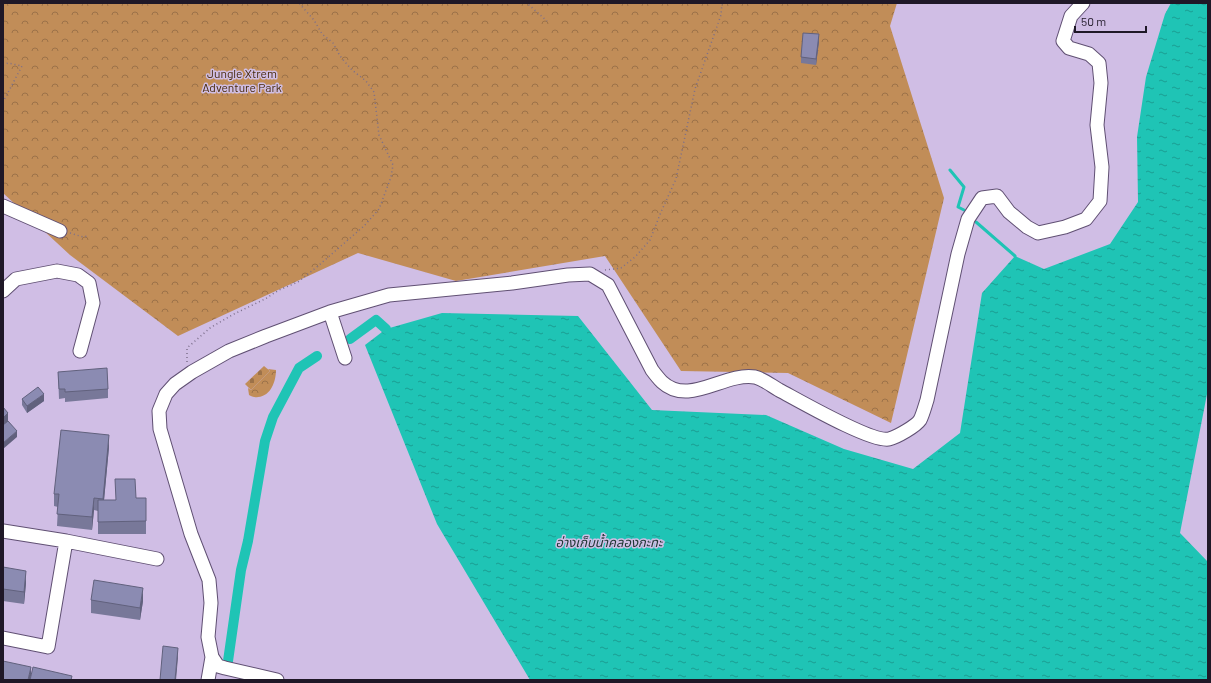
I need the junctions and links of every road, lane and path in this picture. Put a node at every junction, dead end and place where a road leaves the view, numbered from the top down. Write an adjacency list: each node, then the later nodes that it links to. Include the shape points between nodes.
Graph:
1 (299, 3): 16 (path, via 322,34 333,43 340,56 374,92 379,135 393,165 392,177 379,209 364,226 318,266 298,282 210,328 187,348)
2 (525, 3): 5 (path)
3 (722, 3): 11 (path, via 721,15 695,89 676,179 650,240 621,268)
4 (1082, 3): 11 (street, via 1071,16 1063,41 1069,48 1089,54 1099,63 1101,82 1097,125 1102,167 1100,201 1086,219 1065,227 1038,232 1027,227 1009,212 997,196 982,198 968,218 960,247 927,400 919,421 904,432 889,439 877,439 756,378 735,378 692,391 674,389 662,382 652,370 608,285)
5 (546, 21)
6 (3, 65): 7 (path, via 8,63 22,66)
7 (3, 102)
8 (3, 206): 9 (street)
9 (60, 231): 10 (path)
10 (88, 236)
11 (590, 274): 13 (street, via 389,295)
12 (3, 290): 14 (street, via 16,279 57,271 78,275 89,283 93,303)
13 (330, 312): 15 (street); 16 (street, via 229,351)
14 (80, 351)
15 (345, 358)
16 (187, 376): 21 (street, via 166,394 159,411 160,429 191,534 209,580 208,637)
17 (3, 531): 18 (street)
18 (66, 541): 19 (street); 20 (street, via 48,647)
19 (157, 559)
20 (3, 638)
21 (212, 657): 22 (street); 23 (street, via 218,666)
22 (208, 680)
23 (277, 680)

